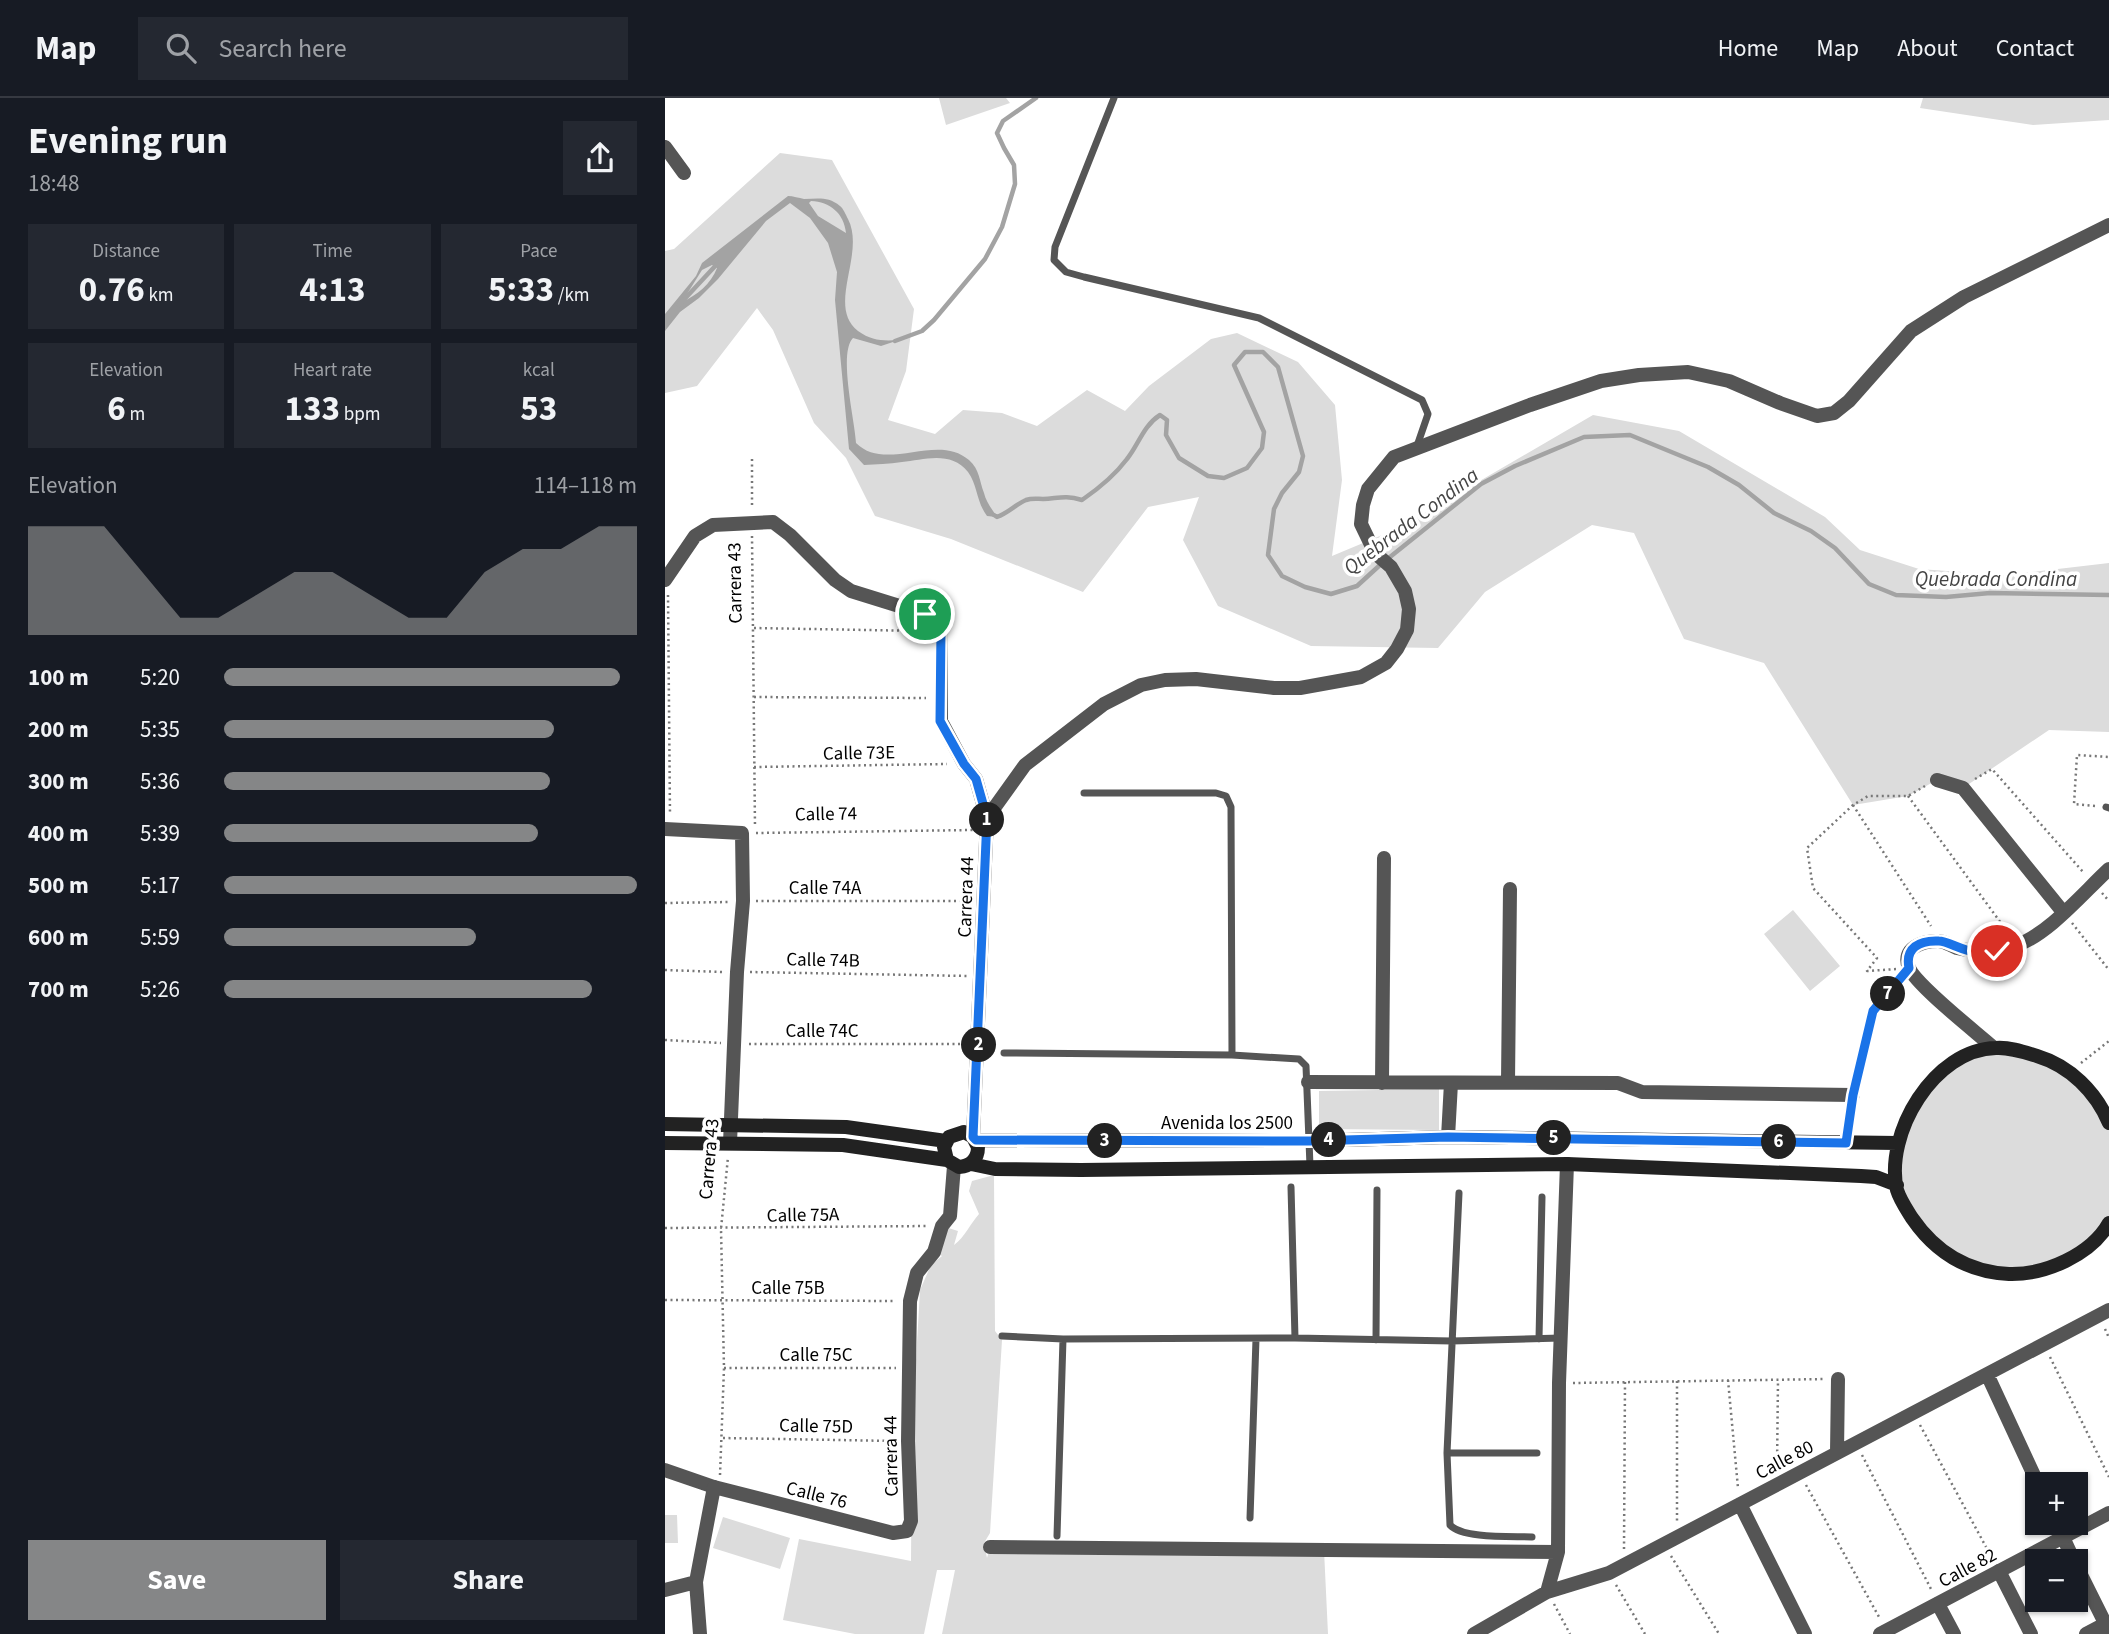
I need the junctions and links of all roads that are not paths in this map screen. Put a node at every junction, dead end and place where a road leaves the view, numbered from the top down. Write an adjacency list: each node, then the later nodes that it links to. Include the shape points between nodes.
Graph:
1 (1114, 98): 5 (lane, via 1055,247 1054,260 1066,272 1259,318 1422,400 1428,414)
2 (665, 147): 3 (street)
3 (684, 173)
4 (2109, 225): 5 (street, via 1964,297 1919,325 1834,413 1818,416 1729,381 1688,372 1601,381)
5 (1417, 447): 9 (street, via 1394,457 1368,489 1363,505 1361,524 1375,552 1405,591 1409,609 1407,630 1385,663 1361,677 1300,688 1196,679 1141,685 1104,704 1025,765)
6 (666, 578): 9 (street, Carrera 44, via 695,536 713,525 773,522 851,591 925,614 941,630 940,721 976,779)
7 (1937, 780): 14 (street, via 1962,788)
8 (1084, 793): 17 (lane, via 1227,796 1231,807)
9 (987, 824): 27 (street, Carrera 44)
10 (667, 829): 23 (street, Carrera 43, via 749,833)
11 (1384, 859): 19 (street)
12 (2103, 878): 14 (street)
13 (1510, 888): 21 (street)
14 (2063, 912): 15 (street, via 2018,946 1976,952 1941,941 1911,949 1909,968 1921,984)
15 (1994, 1048): 24 (main road, via 2019,1050 2070,1072 2092,1093); 32 (main road, via 1961,1059 1926,1086)
16 (1004, 1054): 17 (lane)
17 (1232, 1055): 18 (lane, via 1299,1059 1307,1066)
18 (1308, 1082): 19 (street); 29 (lane)
19 (1382, 1083): 20 (street)
20 (1451, 1083): 21 (street); 26 (street)
21 (1508, 1083): 22 (street, via 1618,1083 1642,1092)
22 (1853, 1095)
23 (731, 1123): 25 (main road, Avenida los 2500); 28 (main road, Avenida los 2500, via 846,1127); 31 (street, Carrera 43)
24 (2109, 1123)
25 (665, 1124)
26 (1448, 1137): 29 (main road, Avenida los 2500); 32 (main road, Avenida los 2500)
27 (975, 1138): 28 (main road, Avenida los 2500, via 958,1132); 29 (main road, Avenida los 2500); 35 (main road, via 978,1153)
28 (946, 1141): 35 (main road, via 944,1154)
29 (1310, 1141): 34 (lane)
30 (665, 1143): 31 (main road)
31 (730, 1143): 35 (main road, via 843,1145)
32 (1898, 1143): 36 (main road)
33 (1567, 1164): 34 (main road); 36 (main road, via 1877,1177); 45 (street)
34 (1310, 1166): 35 (main road)
35 (958, 1167): 62 (street, Carrera 44, via 950,1216 934,1252 917,1273 910,1301 911,1521)
36 (1897, 1185): 41 (main road, via 1904,1206 1924,1235 1952,1259 1981,1271 2019,1274 2045,1269 2077,1254 2103,1234)
37 (1291, 1187): 44 (lane)
38 (1377, 1190): 49 (lane)
39 (1459, 1193): 50 (lane)
40 (1542, 1197): 48 (lane)
41 (2109, 1223)
42 (2109, 1310): 51 (street, Calle 80)
43 (1002, 1336): 46 (lane)
44 (1296, 1338): 47 (lane); 49 (lane)
45 (1562, 1338): 48 (lane); 69 (street)
46 (1063, 1339): 47 (lane); 64 (lane)
47 (1256, 1339): 61 (lane)
48 (1539, 1339): 50 (lane)
49 (1376, 1340): 50 (lane)
50 (1452, 1341): 54 (lane)
51 (1987, 1374): 53 (street, Calle 80); 57 (street)
52 (1838, 1379): 53 (street)
53 (1837, 1452): 59 (street, Calle 80)
54 (1447, 1453): 55 (lane); 65 (lane, via 1450,1525 1455,1531)
55 (1537, 1453)
56 (665, 1470): 58 (street, Calle 76)
57 (2032, 1472)
58 (717, 1488): 62 (street, Calle 76, via 893,1534); 71 (street)
59 (1740, 1504): 74 (street, Calle 80, via 1609,1573); 80 (street)
60 (2109, 1513): 66 (street, Calle 82)
61 (1250, 1518)
62 (907, 1531)
63 (2062, 1535): 66 (street)
64 (1057, 1536)
65 (1532, 1537)
66 (2063, 1538): 68 (street); 70 (street, Calle 82)
67 (989, 1547): 69 (street)
68 (2068, 1549)
69 (1558, 1552): 74 (street)
70 (1999, 1572): 75 (street, Calle 82); 82 (street)
71 (696, 1582): 73 (street); 79 (street)
72 (2088, 1589): 76 (street)
73 (665, 1590)
74 (1547, 1592): 77 (street, Calle 80)
75 (1938, 1604): 78 (street, Calle 82); 81 (street)
76 (2107, 1628): 83 (street)
77 (1479, 1633)
78 (1885, 1633)
79 (700, 1634)
80 (1805, 1634)
81 (1954, 1634)
82 (2031, 1634)
83 (2086, 1634)

